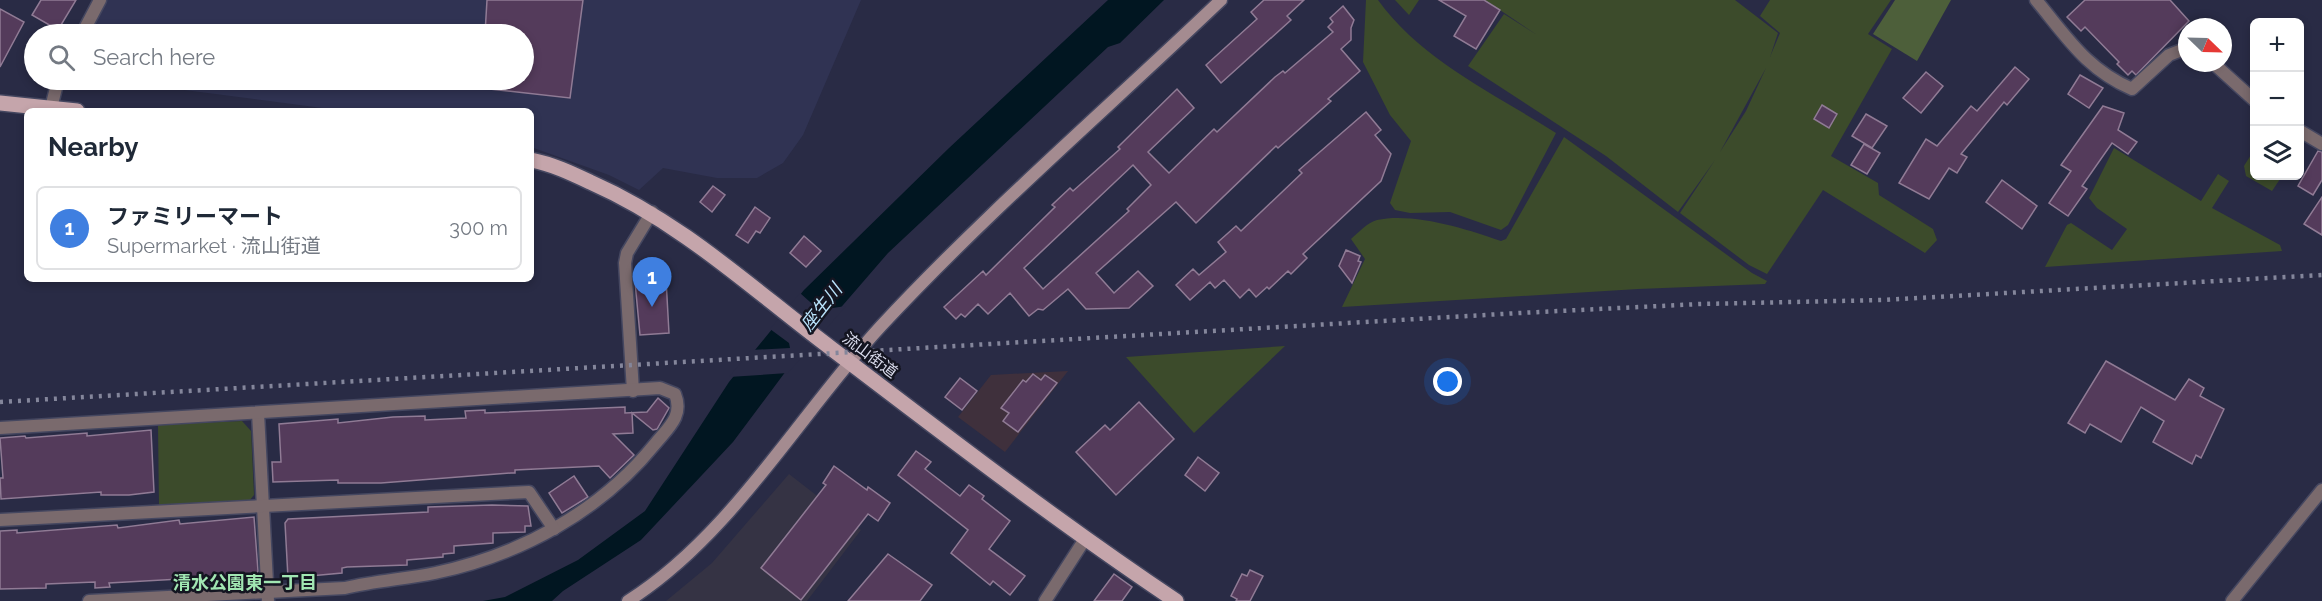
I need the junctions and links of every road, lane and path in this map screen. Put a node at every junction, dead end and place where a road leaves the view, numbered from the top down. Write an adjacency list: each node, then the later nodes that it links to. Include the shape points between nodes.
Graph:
1 (100, 0): 4 (street)
2 (1221, 0): 15 (street, via 944,260)
3 (2036, 0): 5 (street, via 2080,55 2108,78 2132,89)
4 (87, 24)
5 (2178, 52)
6 (2223, 72): 8 (street)
7 (56, 90): 10 (street)
8 (2250, 96)
9 (0, 103): 10 (main road)
10 (51, 108)
11 (2304, 133): 12 (street)
12 (2322, 144)
13 (534, 160): 14 (main road, 流山街道, via 562,169)
14 (652, 212): 15 (main road, 流山街道); 16 (street, via 625,263)
15 (850, 362): 23 (main road, 流山街道); 26 (street, via 714,531)
16 (633, 391): 17 (street); 22 (street, via 660,388 675,394 678,416 643,458 606,493)
17 (258, 413): 18 (street); 20 (street)
18 (0, 428)
19 (2322, 490): 29 (street)
20 (264, 506): 21 (street); 22 (street, via 529,492); 24 (street)
21 (0, 520)
22 (554, 530): 24 (street, via 484,560 434,574)
23 (1085, 539): 27 (street); 28 (main road, 流山街道)
24 (268, 596): 25 (street)
25 (88, 601)
26 (628, 601)
27 (1046, 601)
28 (1176, 601)
29 (2232, 601)

